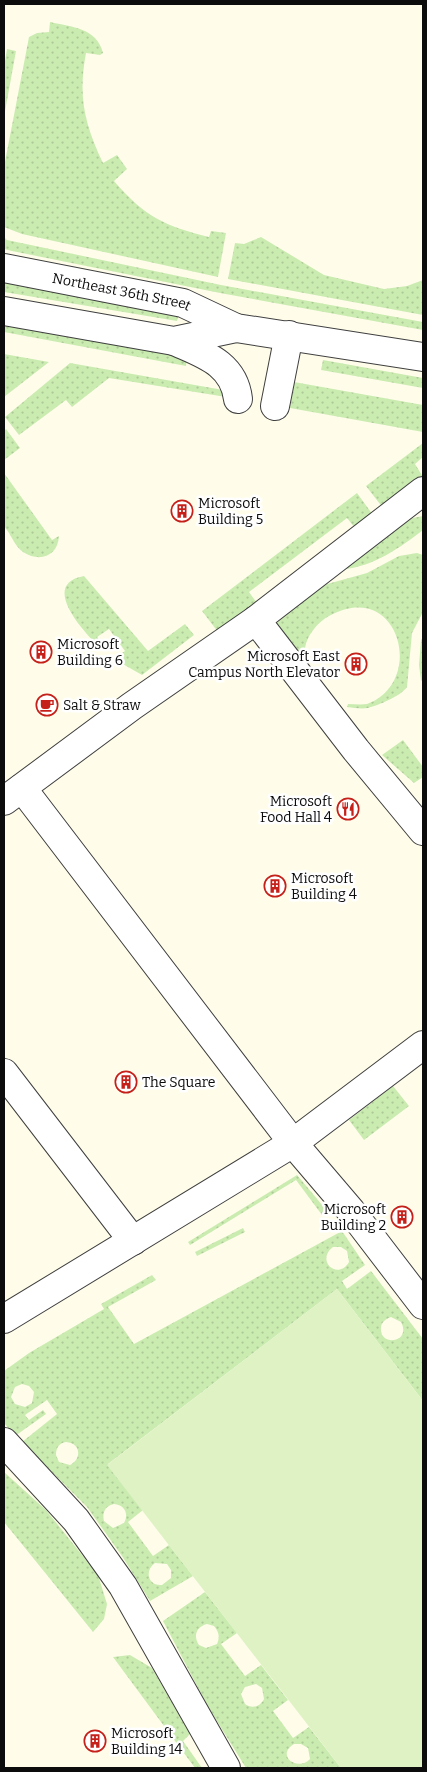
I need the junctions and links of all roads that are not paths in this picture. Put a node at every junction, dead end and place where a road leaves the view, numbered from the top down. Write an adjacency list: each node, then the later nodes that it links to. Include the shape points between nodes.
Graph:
1 (4, 268): 3 (street, Northeast 36th Street, via 183,304)
2 (4, 311): 5 (street, Northeast 36th Street)
3 (236, 328): 4 (street, Northeast 36th Street); 5 (street, Northeast 36th Street)
4 (289, 335): 6 (street, Northeast 36th Street); 8 (street)
5 (174, 341): 7 (street, via 209,356 217,363 235,383)
6 (423, 357)
7 (238, 399)
8 (275, 406)
9 (423, 491): 10 (street)
10 (256, 620): 11 (street, via 132,706); 12 (street)
11 (13, 795): 15 (street)
12 (423, 831)
13 (423, 1045): 15 (street)
14 (4, 1073): 16 (street)
15 (293, 1143): 16 (street); 17 (street, via 351,1211)
16 (133, 1241): 18 (street)
17 (423, 1305)
18 (4, 1319)
19 (4, 1442): 20 (street, via 76,1520 124,1586)
20 (226, 1768)

